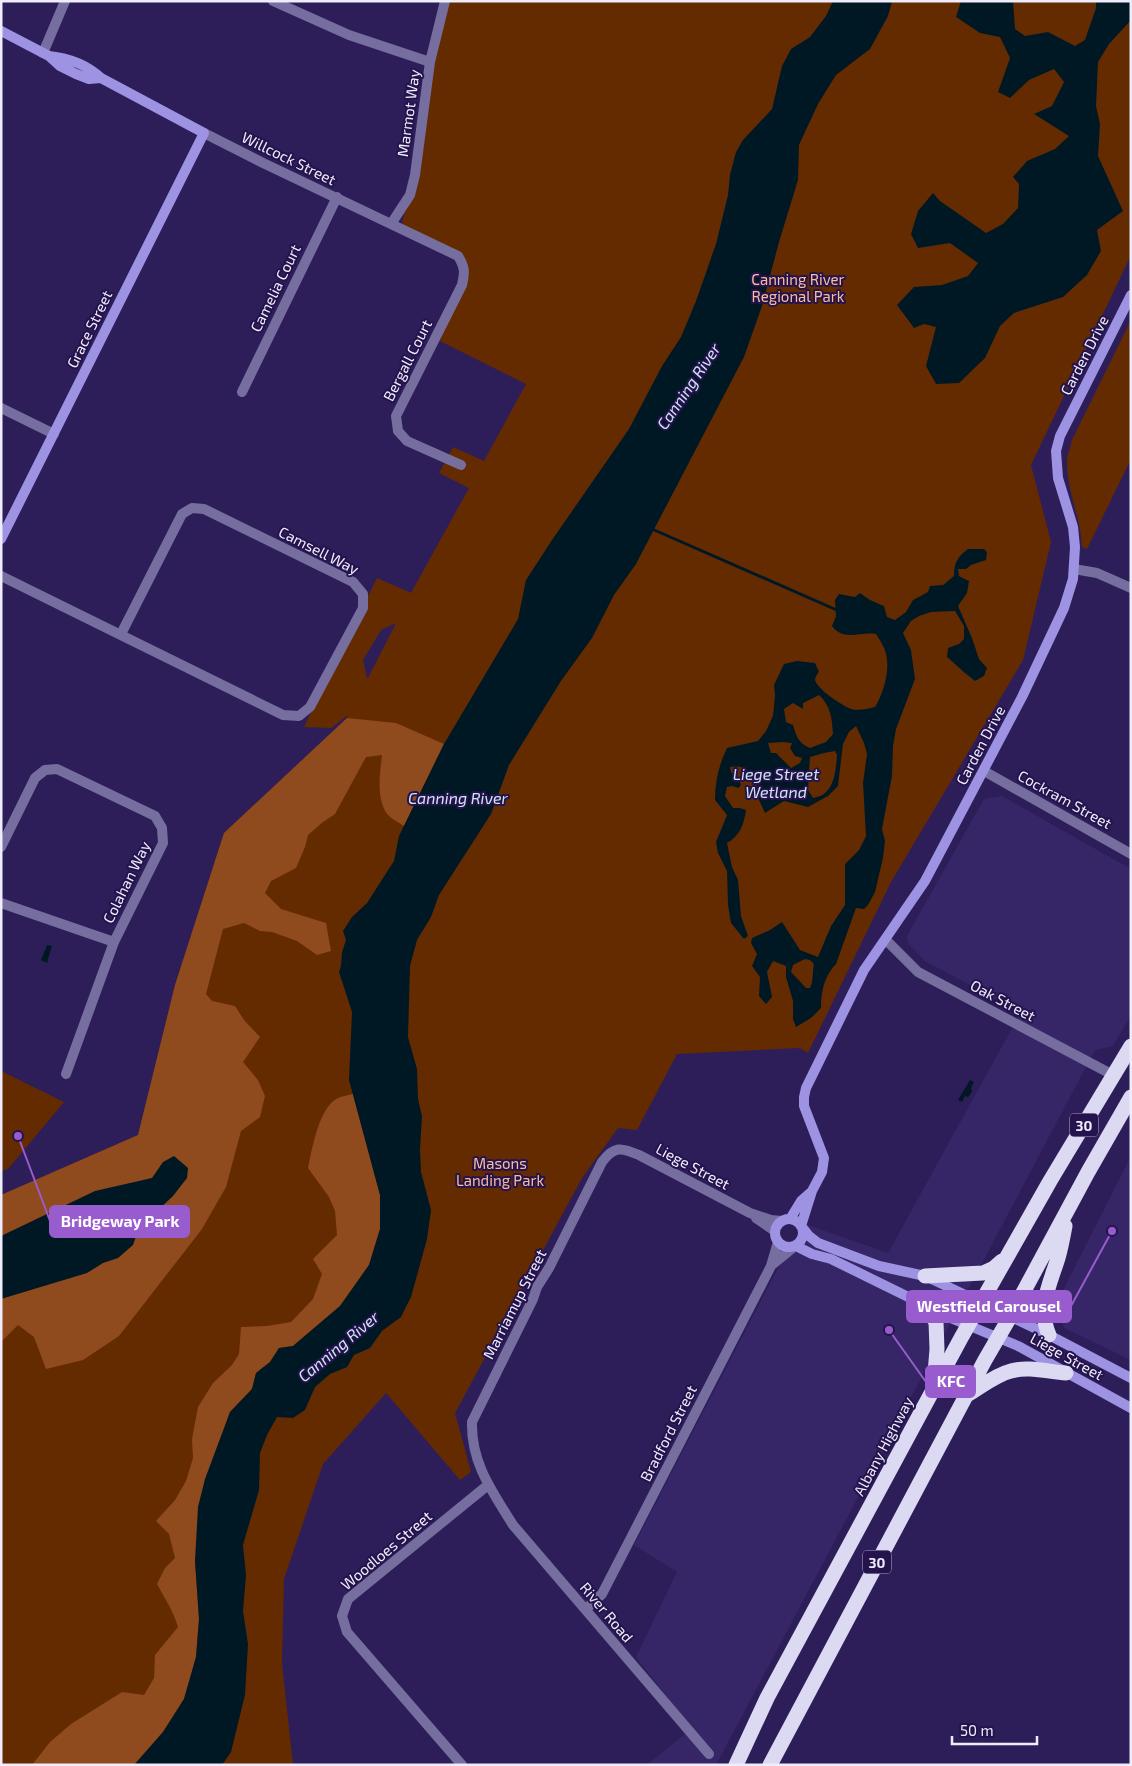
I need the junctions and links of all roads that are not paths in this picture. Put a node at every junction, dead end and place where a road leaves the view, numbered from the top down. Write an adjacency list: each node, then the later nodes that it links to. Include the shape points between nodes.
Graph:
1 (65, 1): 5 (street)
2 (273, 1): 6 (street, via 348,35)
3 (445, 1): 6 (street, Marmot Way)
4 (1, 31): 5 (street, Willcock Street)
5 (46, 54): 7 (street, Willcock Street, via 64,57 93,70 101,78)
6 (430, 62): 9 (street, Marmot Way, via 415,175 410,195)
7 (204, 133): 8 (street, Willcock Street); 14 (street, Grace Street)
8 (337, 197): 9 (street, Willcock Street); 12 (street, Camelia Court)
9 (391, 224): 10 (street, Willcock Street, via 458,256)
10 (464, 265): 15 (street, Bergall Court, via 462,285 396,416 398,431 407,441)
11 (1131, 295): 17 (street, Carden Drive, via 1060,436 1056,451 1058,478 1073,527)
12 (242, 392)
13 (1, 408): 14 (street)
14 (54, 434): 16 (street, Grace Street)
15 (461, 465)
16 (1, 539)
17 (1074, 569): 19 (street, via 1097,573); 21 (street, Carden Drive, via 1064,608)
18 (1, 576): 20 (street, Camsell Way)
19 (1131, 588)
20 (122, 634): 20 (street, Camsell Way, via 283,715 299,716 310,707 363,608 363,594 353,582 204,510 192,508 182,514)
21 (984, 771): 23 (street, Cockram Street); 25 (street, Carden Drive, via 925,881)
22 (1, 847): 26 (street, Colahan Way, via 36,778 45,770 57,769 154,816 162,828 163,843)
23 (1131, 854)
24 (1, 903): 26 (street)
25 (886, 940): 29 (street, Oak Street, via 918,972); 32 (street, Carden Drive, via 864,970 806,1088 804,1106 824,1158 822,1172)
26 (114, 942): 28 (street, Colahan Way)
27 (1131, 1046): 29 (highway, Albany Highway / 30)
28 (66, 1074)
29 (1113, 1075): 40 (highway, Albany Highway / 30)
30 (1131, 1097): 33 (highway, 30)
31 (620, 1149): 34 (street, Liege Street, via 639,1155); 54 (street, Marriamup Street, via 608,1154 602,1162 472,1422 475,1455)
32 (812, 1191): 35 (street, Carden Drive); 36 (street, Carden Drive)
33 (1070, 1206): 45 (highway, 30); 47 (highway, via 1043,1311)
34 (750, 1213): 35 (street, Liege Street, via 771,1220); 37 (street, Liege Street)
35 (786, 1220): 36 (street, Liege Street, via 796,1221); 37 (street)
36 (801, 1227): 39 (street, via 801,1241); 42 (street, Liege Street, via 818,1243 878,1266)
37 (775, 1231): 38 (street)
38 (778, 1242): 39 (street, Liege Street, via 782,1246); 41 (street, Bradford Street)
39 (795, 1246): 41 (street, Bradford Street); 44 (street, Liege Street, via 832,1259)
40 (1006, 1257): 42 (highway, via 983,1273); 43 (highway, Albany Highway / 30)
41 (771, 1266): 55 (street, Bradford Street, via 602,1594)
42 (925, 1276): 43 (street, Liege Street)
43 (981, 1303): 45 (street, Liege Street); 46 (highway, Albany Highway / 30)
44 (926, 1306): 46 (street, Liege Street); 51 (highway, via 936,1322)
45 (1010, 1317): 47 (street, Liege Street); 48 (highway, 30)
46 (968, 1326): 48 (street, Liege Street); 51 (highway, Albany Highway / 30)
47 (1049, 1335): 50 (street, Liege Street)
48 (998, 1338): 49 (street, Liege Street); 52 (highway, 30)
49 (1066, 1373): 52 (highway, via 1012,1370 993,1378); 53 (street, Liege Street)
50 (1131, 1378)
51 (933, 1390): 58 (highway, Albany Highway / 30, via 767,1698)
52 (965, 1397): 59 (highway, 30)
53 (1131, 1408)
54 (488, 1485): 55 (street, River Road, via 513,1525); 57 (street, Woodloes Street, via 348,1599 342,1616 347,1632)
55 (586, 1609): 56 (street, River Road)
56 (708, 1754)
57 (462, 1765)
58 (736, 1765)
59 (770, 1765)

